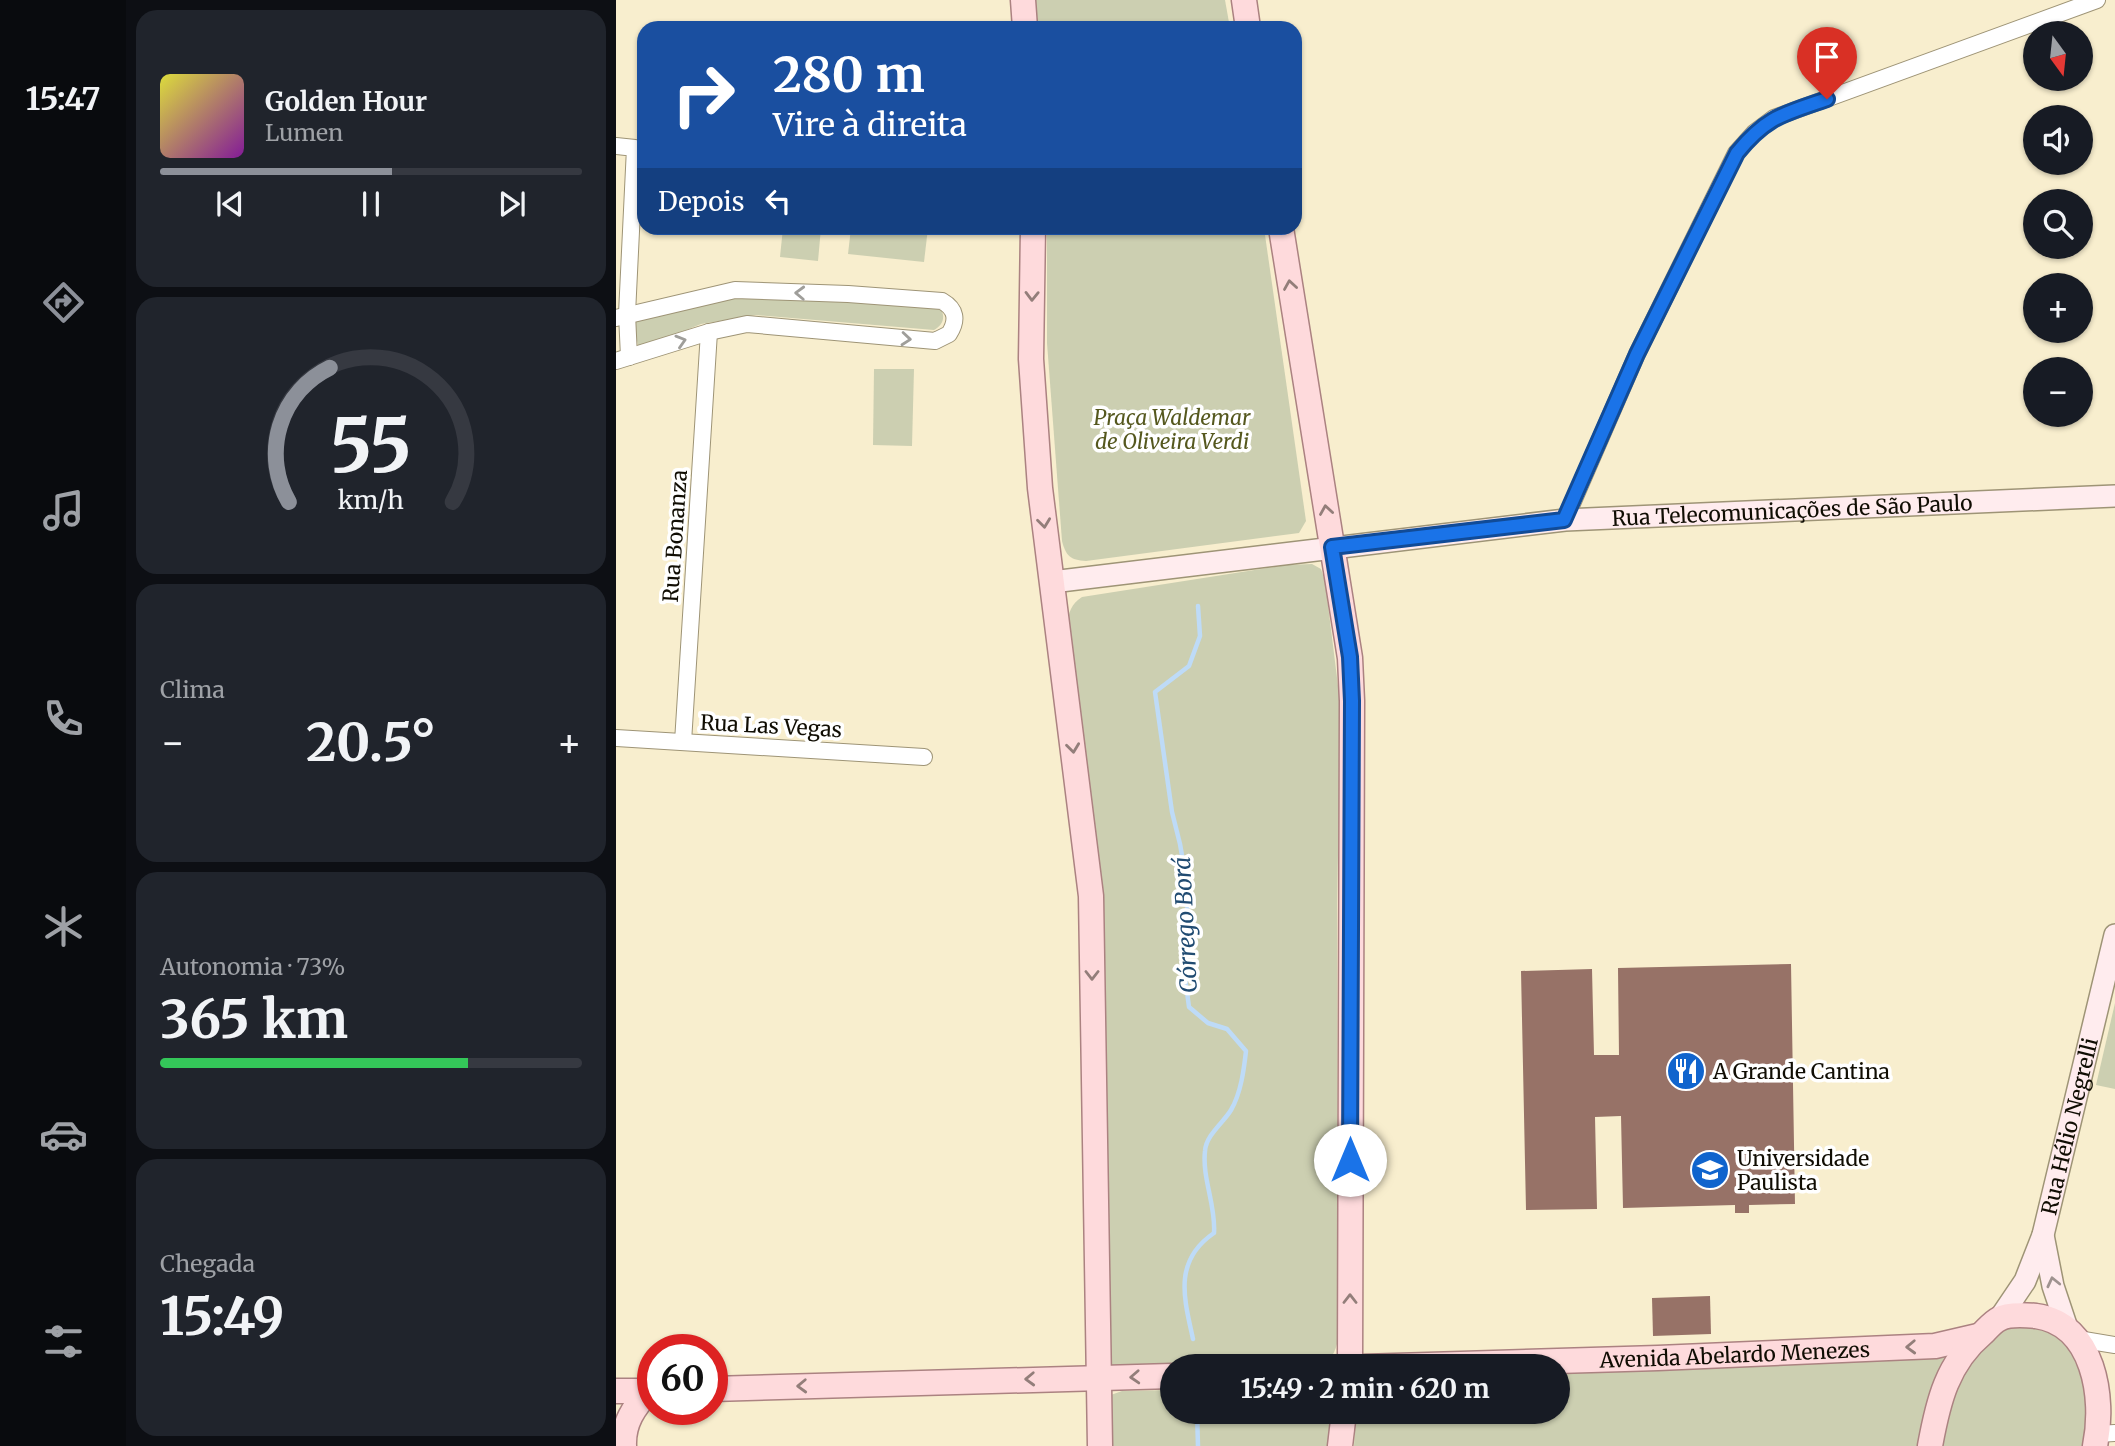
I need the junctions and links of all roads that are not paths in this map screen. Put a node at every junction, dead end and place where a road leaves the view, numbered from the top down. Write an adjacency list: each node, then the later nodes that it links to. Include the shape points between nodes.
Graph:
1 (1023, 0): 4 (main road)
2 (1244, 0): 5 (main road)
3 (2097, 0): 13 (street, via 1774,118 1754,133 1737,153 1637,354)
4 (1024, 21)
5 (1247, 21)
6 (616, 146): 9 (street, via 635,148)
7 (1032, 235): 15 (main road, one-way to 15, via 1031,359)
8 (1282, 235): 14 (main road, one-way to 8)
9 (622, 316): 10 (street, one-way to 9, via 747,324 935,341 950,334 955,317 954,310 942,301 736,290); 11 (street)
10 (709, 332): 11 (street, one-way to 10); 17 (street, Rua Bonanza)
11 (623, 359)
12 (2115, 496): 13 (street, Rua Telecomunicações de São Paulo)
13 (1564, 520): 14 (street, Rua Telecomunicações de São Paulo)
14 (1332, 547): 15 (street, Rua Telecomunicações de São Paulo); 25 (main road, one-way to 14, via 1352,701 1350,657)
15 (1052, 583): 28 (main road, one-way to 28, via 1091,896)
16 (616, 738): 17 (street, Rua Las Vegas)
17 (682, 742): 18 (street, Rua Las Vegas)
18 (924, 757)
19 (2115, 935): 20 (street, Rua Hélio Negrelli)
20 (2043, 1235): 21 (street, Rua Hélio Negrelli, via 2025,1281); 22 (street, Rua Hélio Negrelli, one-way to 20, via 2053,1286)
21 (2000, 1318): 22 (main road, via 2047,1317); 23 (main road)
22 (2072, 1334): 24 (street); 34 (main road, via 2094,1376)
23 (1978, 1336): 26 (main road, Avenida Abelardo Menezes, one-way to 26, via 1935,1346); 38 (main road, via 1956,1361 1938,1403)
24 (2115, 1345)
25 (1350, 1354)
26 (1570, 1361)
27 (1160, 1376): 28 (main road, one-way to 28)
28 (1098, 1377): 29 (main road, one-way to 29); 36 (main road)
29 (728, 1389)
30 (616, 1391): 31 (main road)
31 (637, 1391)
32 (637, 1404): 35 (main road, via 627,1423)
33 (1343, 1424): 37 (main road)
34 (2102, 1440)
35 (624, 1446)
36 (1100, 1446)
37 (1340, 1446)
38 (1930, 1446)

